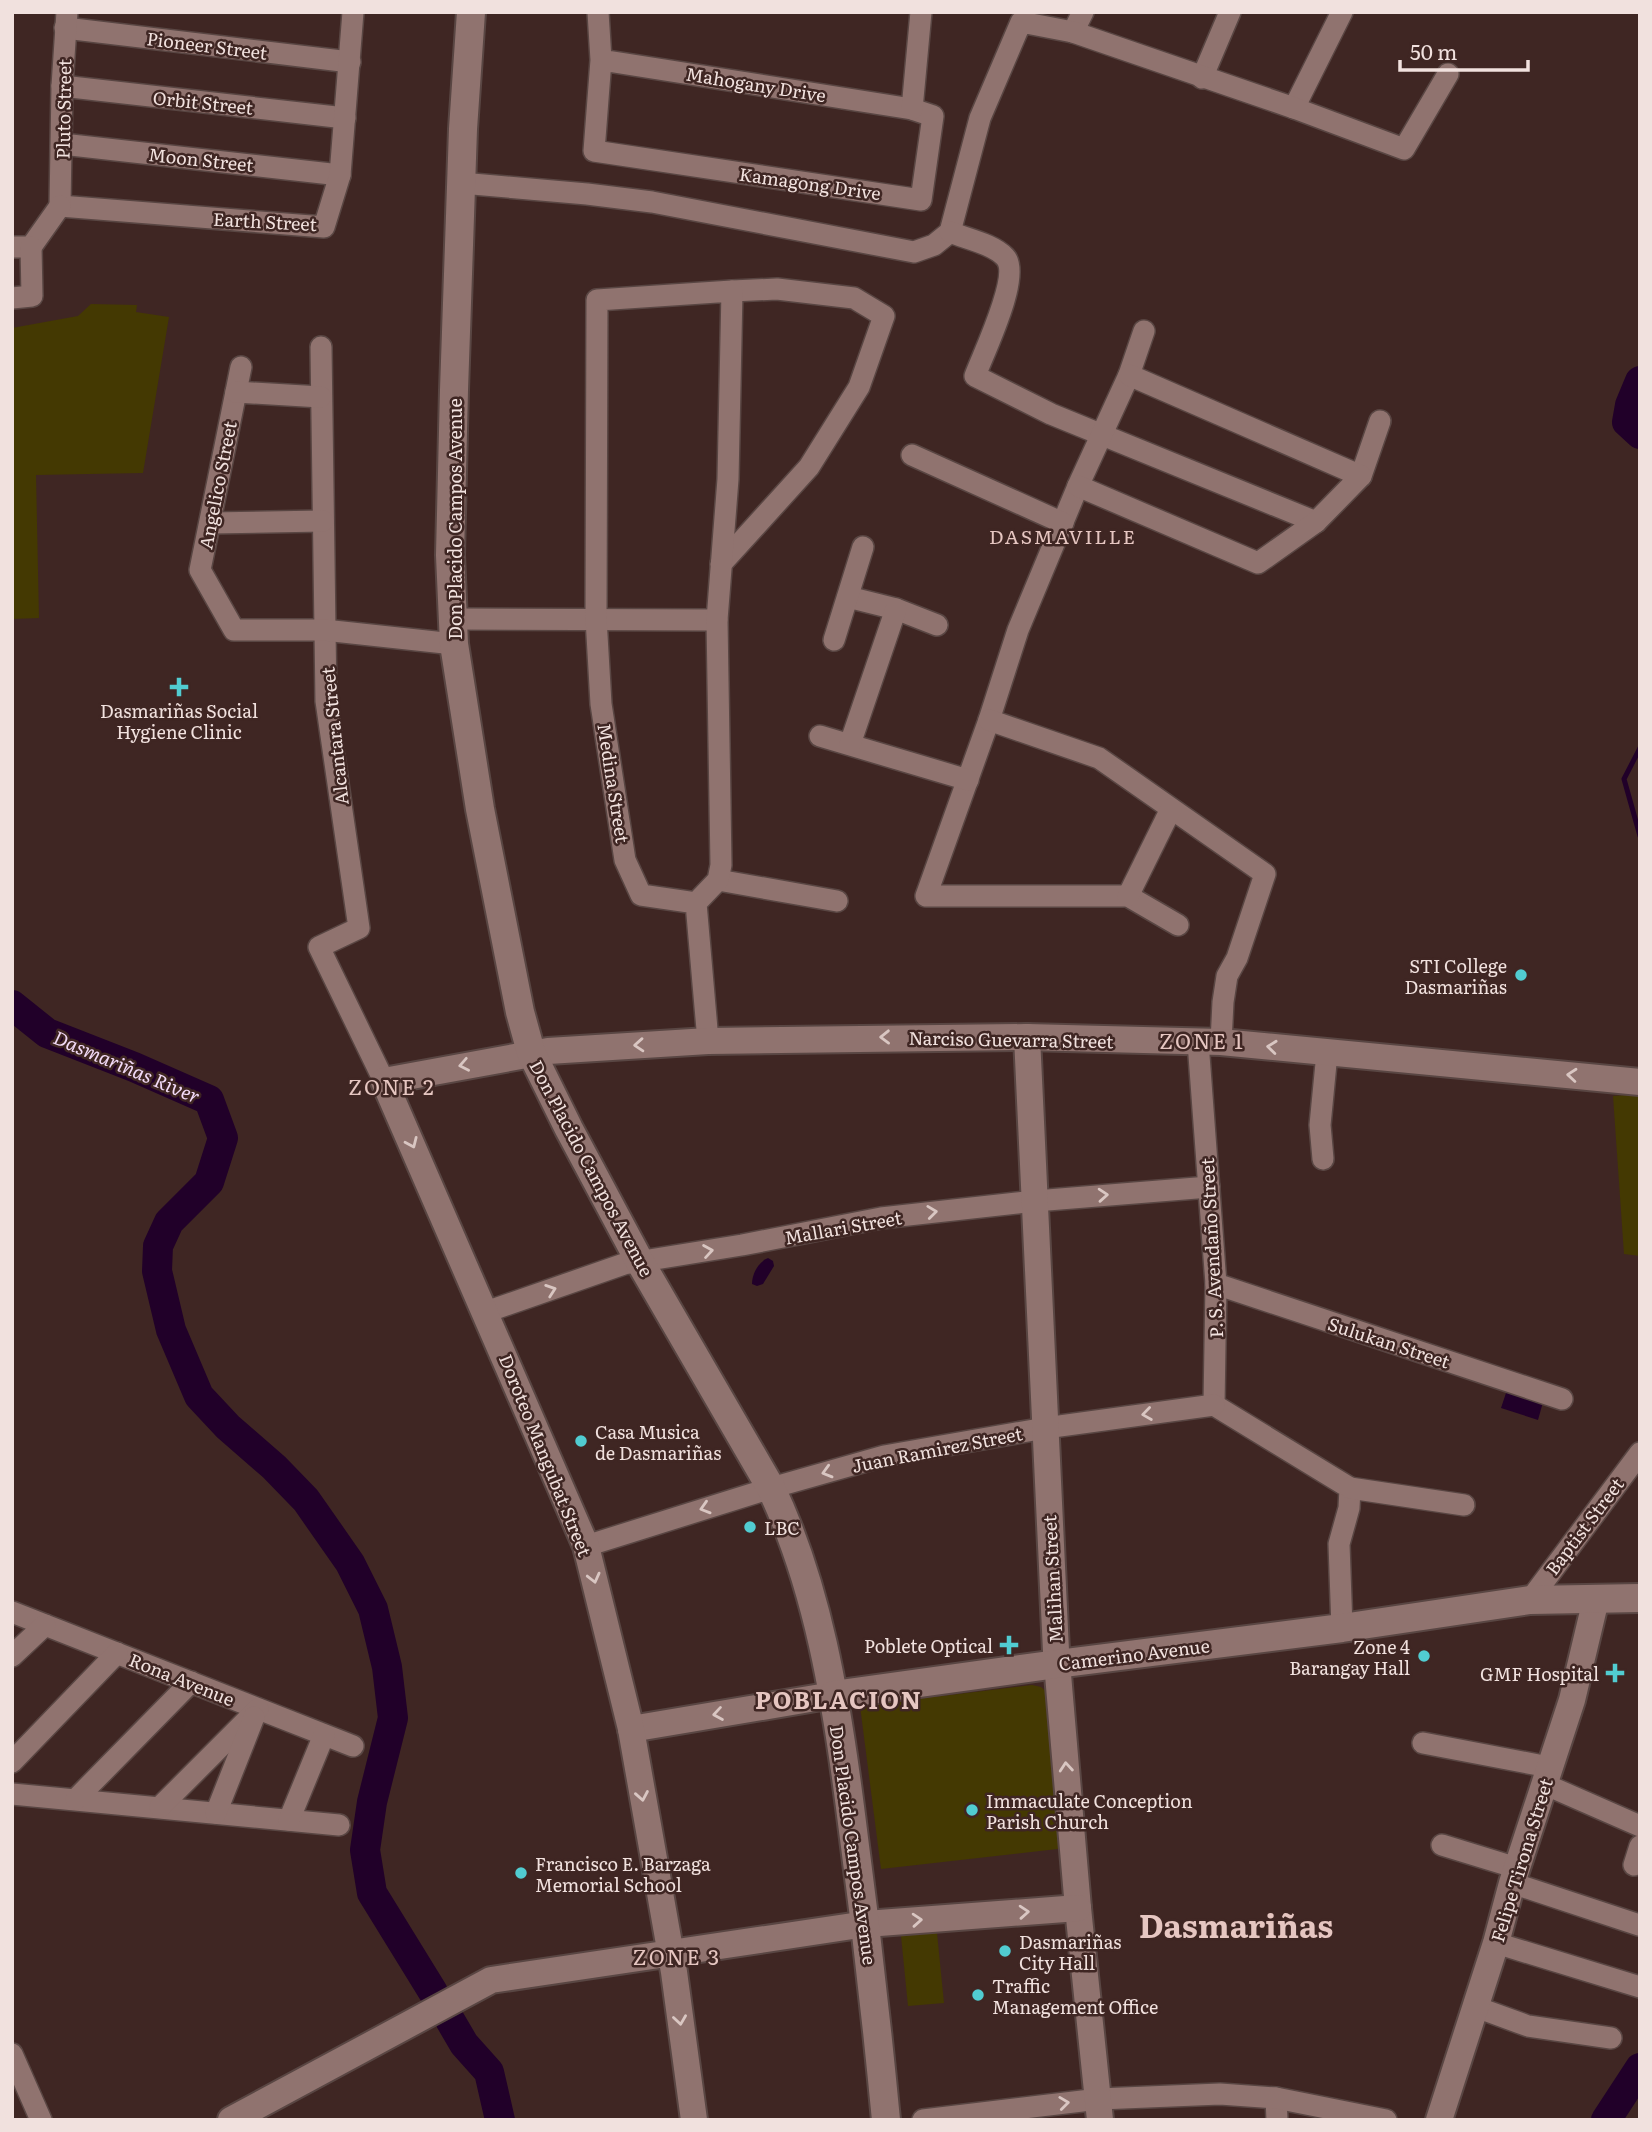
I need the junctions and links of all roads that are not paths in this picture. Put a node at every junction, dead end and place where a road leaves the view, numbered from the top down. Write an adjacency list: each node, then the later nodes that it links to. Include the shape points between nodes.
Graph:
1 (353, 12): 11 (street, Earth Street)
2 (471, 12): 20 (main road, Don Placido Campos Avenue)
3 (598, 12): 10 (street)
4 (921, 12): 16 (street)
5 (1083, 12): 9 (street)
6 (1230, 12): 13 (street)
7 (1342, 12): 15 (street)
8 (66, 20): 11 (street, Pioneer Street); 14 (street, Pluto Street)
9 (1073, 32): 13 (street); 22 (street, via 1021,22 980,118)
10 (601, 60): 16 (street, Mahogany Drive); 16 (street, Kamagong Drive, via 594,151 921,200 933,116)
11 (350, 62): 17 (street, Earth Street)
12 (1448, 74): 15 (street, via 1404,149)
13 (1202, 78): 15 (street)
14 (62, 86): 17 (street, Orbit Street); 18 (street, Pluto Street)
15 (1294, 108)
16 (912, 109)
17 (345, 118): 19 (street, Earth Street)
18 (62, 144): 19 (street, Moon Street); 21 (street, Pluto Street)
19 (340, 174): 21 (street, Earth Street, via 324,227)
20 (461, 183): 22 (street, via 652,202 914,252 934,245); 49 (main road, Don Placido Campos Avenue, via 450,555)
21 (60, 206): 23 (street)
22 (950, 232): 33 (street, via 995,251 1007,259 1011,271 975,376 1051,414)
23 (22, 247): 25 (street, via 32,296)
24 (732, 291): 42 (street, via 728,479); 42 (street, via 777,289 854,298 884,316 859,387 809,467); 45 (street, via 597,300)
25 (12, 298)
26 (1144, 331): 29 (street)
27 (321, 346): 31 (street)
28 (242, 367): 30 (street, Angelico Street)
29 (1129, 375): 33 (street); 35 (street)
30 (236, 393): 31 (street); 39 (street, Angelico Street)
31 (321, 397): 37 (street)
32 (1380, 421): 35 (street)
33 (1102, 433): 36 (street); 38 (street)
34 (912, 455): 40 (street)
35 (1361, 476): 38 (street)
36 (1078, 486): 38 (street, via 1258,563); 40 (street)
37 (323, 521): 39 (street); 48 (street)
38 (1316, 522)
39 (210, 523): 48 (street, Angelico Street, via 200,570 234,630)
40 (1063, 523): 51 (street, via 1018,630)
41 (863, 547): 43 (street)
42 (721, 564): 46 (street)
43 (848, 597): 44 (street); 50 (street)
44 (897, 609): 47 (street); 53 (street)
45 (596, 618): 46 (street); 49 (street); 59 (street, Medina Street, via 601,704 625,860 641,895)
46 (717, 620): 56 (street)
47 (937, 625)
48 (324, 630): 49 (street); 61 (street, Alcantara Street, via 326,701 359,928)
49 (453, 631): 65 (main road, Don Placido Campos Avenue, via 480,809)
50 (834, 640)
51 (989, 720): 54 (street); 55 (street, via 1099,758)
52 (820, 736): 53 (street)
53 (850, 744): 54 (street)
54 (968, 780): 57 (street, via 926,896)
55 (1171, 809): 57 (street); 64 (street, P. S. Avendaño Street, via 1265,874 1227,976)
56 (718, 880): 58 (street); 59 (street)
57 (1128, 896): 60 (street)
58 (837, 901)
59 (696, 903): 63 (street)
60 (1178, 925)
61 (319, 947): 67 (street, Doroteo Mangubat Street)
62 (1027, 1037): 63 (street, Narciso Guevarra Street, one-way to 63); 64 (street, Narciso Guevarra Street); 71 (street, Malihan Street)
63 (708, 1041): 65 (street, Narciso Guevarra Street, one-way to 65)
64 (1209, 1042): 66 (street, Narciso Guevarra Street, one-way to 64); 70 (street, P. S. Avendaño Street)
65 (531, 1052): 67 (street, Narciso Guevarra Street, one-way to 67); 72 (main road, Don Placido Campos Avenue)
66 (1327, 1053): 68 (street, Narciso Guevarra Street, one-way to 66); 69 (street, via 1320,1125)
67 (384, 1080): 74 (street, Doroteo Mangubat Street, one-way to 74)
68 (1640, 1082)
69 (1323, 1159)
70 (1209, 1187): 71 (street, Mallari Street, one-way to 70); 73 (street, P. S. Avendaño Street)
71 (1035, 1200): 72 (street, Mallari Street, one-way to 71, via 881,1218); 77 (street, Malihan Street)
72 (640, 1262): 74 (street, Mallari Street, one-way to 72); 79 (main road, Don Placido Campos Avenue)
73 (1216, 1284): 75 (street, Sulukan Street); 76 (street, P. S. Avendaño Street)
74 (486, 1312): 82 (street, Doroteo Mangubat Street)
75 (1562, 1398)
76 (1214, 1405): 77 (street, Juan Ramirez Street, one-way to 77); 80 (street)
77 (1045, 1428): 79 (street, Juan Ramirez Street, one-way to 79, via 884,1456); 91 (street, Malihan Street)
78 (1640, 1453): 85 (street, Baptist Street)
79 (771, 1488): 82 (street, Juan Ramirez Street, one-way to 82); 93 (main road, Don Placido Campos Avenue, via 814,1610)
80 (1350, 1488): 81 (street); 88 (street, via 1339,1544)
81 (1464, 1505)
82 (586, 1546): 95 (street, Doroteo Mangubat Street, one-way to 95)
83 (1640, 1598): 84 (main road, Camerino Avenue)
84 (1596, 1599): 85 (main road, Camerino Avenue); 100 (street, Felipe Tirona Street, via 1572,1700)
85 (1531, 1600): 88 (main road, Camerino Avenue)
86 (12, 1612): 87 (street, Rona Avenue)
87 (45, 1625): 89 (street, Rona Avenue); 90 (street)
88 (1342, 1628): 91 (main road, Camerino Avenue)
89 (117, 1653): 92 (street, Rona Avenue); 99 (street)
90 (12, 1656)
91 (1057, 1664): 93 (main road, Camerino Avenue); 110 (street, Malihan Street, one-way to 91)
92 (191, 1682): 94 (street, Rona Avenue); 102 (street)
93 (833, 1695): 95 (street, Camerino Avenue, one-way to 95); 111 (main road, Don Placido Campos Avenue)
94 (258, 1709): 96 (street, Rona Avenue); 103 (street); 104 (street)
95 (631, 1729): 114 (street, Doroteo Mangubat Street, one-way to 114)
96 (324, 1735): 98 (street, Rona Avenue); 105 (street)
97 (1423, 1743): 100 (street)
98 (352, 1746)
99 (12, 1762)
100 (1547, 1776): 107 (street); 109 (street, Felipe Tirona Street)
101 (12, 1794): 102 (street)
102 (76, 1799): 103 (street)
103 (160, 1807): 104 (street)
104 (216, 1812): 105 (street)
105 (289, 1820): 106 (street)
106 (339, 1825)
107 (1640, 1826)
108 (1442, 1844): 109 (street)
109 (1514, 1875): 112 (street); 113 (street, Felipe Tirona Street)
110 (1078, 1908): 111 (street, one-way to 110); 120 (street, Malihan Street)
111 (866, 1924): 114 (street); 124 (main road, Don Placido Campos Avenue)
112 (1639, 1925)
113 (1496, 1943): 115 (street); 116 (street, Felipe Tirona Street)
114 (671, 1952): 122 (street, via 491,1980); 123 (street, Doroteo Mangubat Street, one-way to 123)
115 (1640, 1987)
116 (1476, 2007): 117 (street, via 1528,2026); 128 (street, Felipe Tirona Street)
117 (1611, 2038)
118 (12, 2054): 121 (street)
119 (1276, 2098): 120 (street, via 1220,2095); 126 (street); 127 (street)
120 (1100, 2110): 125 (street, one-way to 120)
121 (41, 2120)
122 (231, 2120)
123 (694, 2120)
124 (886, 2120)
125 (923, 2120)
126 (1277, 2120)
127 (1386, 2120)
128 (1439, 2120)

